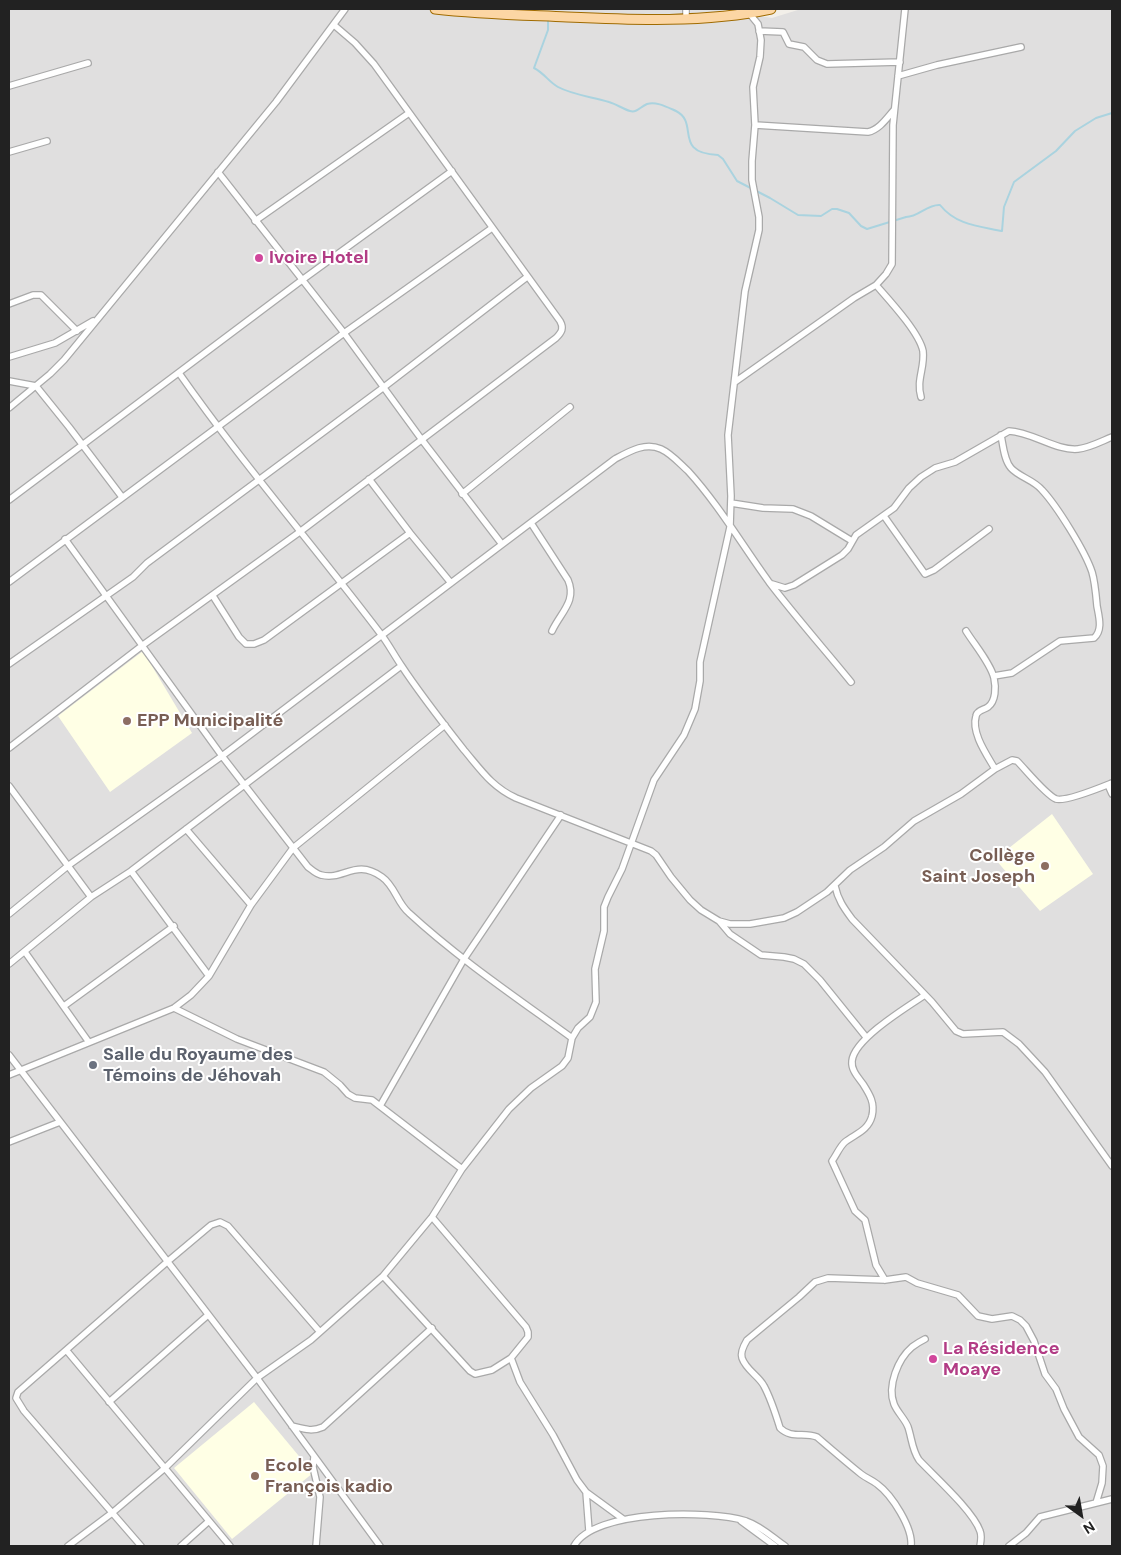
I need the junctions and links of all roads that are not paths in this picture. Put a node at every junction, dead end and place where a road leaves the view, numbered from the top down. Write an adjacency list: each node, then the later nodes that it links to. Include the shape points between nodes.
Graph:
1 (345, 9): 7 (street)
2 (434, 9): 5 (main road, via 662,20)
3 (771, 9): 6 (main road)
4 (906, 9): 10 (street)
5 (686, 13): 6 (main road)
6 (750, 13): 8 (street)
7 (334, 26): 15 (street, via 369,58); 20 (street)
8 (759, 31): 10 (street, via 783,32 788,42 804,47 816,60 828,64); 16 (street, via 761,50 753,87)
9 (1021, 46): 12 (street)
10 (900, 62): 12 (street)
11 (88, 63): 13 (street)
12 (898, 76): 14 (street)
13 (9, 86)
14 (894, 110): 16 (street, via 878,128 868,132); 25 (street, via 892,264)
15 (408, 113): 19 (street); 21 (street)
16 (755, 125): 33 (street, via 752,180 759,230 745,291)
17 (47, 141): 18 (street)
18 (9, 152)
19 (452, 171): 22 (street); 24 (street)
20 (218, 172): 21 (street); 27 (street)
21 (255, 221): 24 (street)
22 (492, 228): 23 (street); 29 (street)
23 (527, 277): 35 (street); 42 (street, via 560,321 562,331)
24 (302, 280): 29 (street); 31 (street)
25 (876, 285): 33 (street); 36 (street, via 920,342 923,364 918,387)
26 (9, 304): 28 (street, via 41,295)
27 (97, 319): 28 (street); 34 (street, via 64,360)
28 (77, 331): 30 (street)
29 (344, 333): 35 (street); 39 (street)
30 (9, 357)
31 (179, 374): 39 (street); 43 (street)
32 (9, 381): 34 (street)
33 (735, 382): 49 (street, via 728,435)
34 (36, 386): 38 (street); 43 (street)
35 (384, 387): 42 (street); 44 (street)
36 (922, 397)
37 (570, 407): 46 (street)
38 (9, 408)
39 (216, 426): 44 (street); 47 (street)
40 (1001, 435): 41 (street, via 1009,431 1018,432 1078,449); 50 (street, via 955,462 935,468 921,477); 71 (street, via 1011,468 1048,496 1081,549 1092,572 1100,630 1094,638 1060,641 1012,673)
41 (1112, 437)
42 (422, 440): 45 (street); 46 (street)
43 (83, 446): 47 (street); 48 (street)
44 (259, 478): 54 (street); 63 (street)
45 (369, 479): 54 (street); 55 (street)
46 (462, 494): 58 (street)
47 (122, 497): 56 (street)
48 (9, 500)
49 (731, 503): 52 (street); 57 (street, via 793,509)
50 (884, 516): 53 (street, via 925,574); 57 (street)
51 (531, 523): 52 (street, via 615,459 647,446 672,456 703,488); 58 (street); 65 (street, via 571,588 569,602)
52 (730, 527): 61 (street); 83 (street, via 700,662 695,709 684,735 654,780)
53 (989, 529)
54 (301, 531): 62 (street); 64 (street)
55 (410, 533): 60 (street); 62 (street)
56 (65, 539): 59 (street); 63 (street)
57 (852, 541): 61 (street, via 842,555 794,585 785,588)
58 (501, 543): 60 (street)
59 (9, 582)
60 (451, 583): 67 (street)
61 (770, 583): 72 (street)
62 (341, 584): 64 (street, via 254,644 246,644); 67 (street)
63 (105, 595): 68 (street); 69 (street)
64 (213, 596): 68 (street)
65 (552, 631)
66 (966, 631): 71 (street)
67 (382, 635): 70 (street); 75 (street)
68 (143, 645): 74 (street); 75 (street)
69 (9, 664)
70 (401, 666): 73 (street); 79 (street)
71 (994, 676): 76 (street, via 994,699 975,717 980,744)
72 (851, 682)
73 (445, 726): 81 (street, via 489,780 502,791); 84 (street)
74 (9, 748)
75 (222, 756): 79 (street); 85 (street)
76 (995, 769): 77 (street, via 1012,760 1017,761 1057,800 1083,795); 87 (street, via 961,794 914,821 850,870)
77 (1110, 784): 80 (street)
78 (9, 786): 85 (street)
79 (245, 786): 82 (street); 84 (street)
80 (1112, 794)
81 (561, 815): 83 (street); 94 (street)
82 (186, 829): 86 (street); 89 (street)
83 (632, 843): 91 (street, via 656,855 690,900); 101 (street, via 604,907 604,930 594,975 596,1002 590,1017)
84 (293, 848): 89 (street); 94 (street, via 318,875 331,877 356,869 370,870 384,878 406,912)
85 (69, 865): 88 (street); 90 (street)
86 (131, 871): 88 (street); 92 (street)
87 (835, 886): 91 (street, via 784,918 750,924); 97 (street, via 841,905 852,919)
88 (91, 897): 93 (street)
89 (251, 905): 96 (street)
90 (9, 914)
91 (719, 921): 100 (street, via 730,934 761,956 784,957 804,964)
92 (174, 926): 96 (street); 98 (street)
93 (25, 952): 95 (street); 98 (street)
94 (464, 959): 101 (street); 106 (street)
95 (9, 964)
96 (209, 976): 99 (street)
97 (925, 995): 100 (street); 109 (street, via 956,1031 963,1034 1003,1032 1019,1044 1045,1072)
98 (64, 1006): 102 (street)
99 (174, 1008): 102 (street); 106 (street, via 236,1040 324,1072 348,1094 372,1100)
100 (866, 1037): 114 (street, via 852,1060 874,1109 864,1131 843,1143 832,1161 855,1211 864,1220 876,1265)
101 (572, 1038): 110 (street, via 568,1058 562,1066 520,1098)
102 (88, 1042): 104 (street)
103 (9, 1055): 104 (street)
104 (20, 1071): 105 (street); 107 (street)
105 (9, 1075)
106 (380, 1106): 110 (street)
107 (60, 1122): 108 (street); 112 (street)
108 (9, 1142)
109 (1112, 1166)
110 (462, 1168): 111 (street)
111 (432, 1218): 113 (street); 120 (street, via 526,1327 528,1336)
112 (167, 1262): 115 (street); 117 (street, via 211,1225 220,1222 228,1226); 119 (street)
113 (383, 1276): 116 (street); 117 (street)
114 (885, 1280): 128 (street, via 906,1277 958,1295 978,1316 992,1320 1012,1316 1026,1326 1045,1374 1056,1389 1079,1437 1099,1455 1103,1466 1102,1483); 143 (street, via 828,1278 815,1282 747,1340 741,1357 765,1388 780,1428 795,1436 809,1434 817,1437 882,1489 907,1524)
115 (208, 1315): 121 (street); 122 (street)
116 (432, 1328): 120 (street, via 475,1374 492,1370); 123 (street, via 323,1427 306,1430)
117 (320, 1332): 121 (street)
118 (925, 1338): 144 (street, via 912,1348 897,1368 892,1395 894,1405 908,1427 919,1460 973,1518 981,1537)
119 (67, 1351): 122 (street); 129 (street, via 18,1392 16,1398)
120 (511, 1358): 126 (street, via 520,1382)
121 (257, 1378): 123 (street); 125 (street)
122 (109, 1402): 125 (street)
123 (292, 1426): 124 (street)
124 (314, 1458): 138 (street, via 320,1496); 139 (street)
125 (164, 1468): 129 (street); 132 (street)
126 (586, 1492): 131 (street); 133 (street)
127 (1112, 1499): 128 (street)
128 (1096, 1503): 145 (street, via 1040,1517)
129 (112, 1513): 134 (street); 135 (street)
130 (737, 1518): 131 (street, via 675,1514); 141 (street); 142 (street, via 756,1525)
131 (623, 1519): 133 (street)
132 (209, 1521): 136 (street); 137 (street)
133 (589, 1531): 140 (street)
134 (68, 1546)
135 (141, 1546)
136 (181, 1546)
137 (230, 1546)
138 (316, 1546)
139 (380, 1546)
140 (574, 1546)
141 (775, 1546)
142 (785, 1546)
143 (911, 1546)
144 (980, 1546)
145 (1009, 1546)

